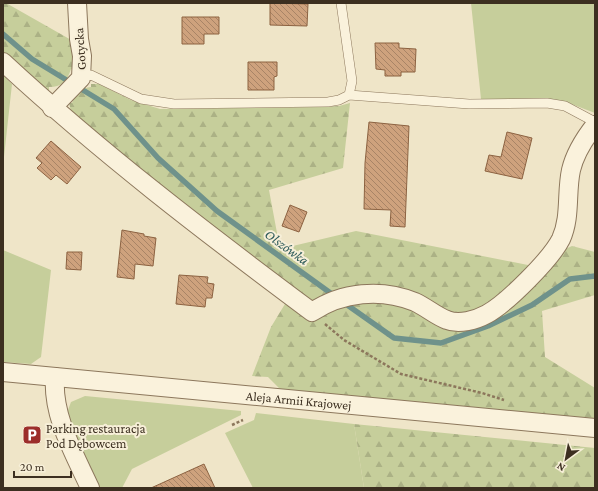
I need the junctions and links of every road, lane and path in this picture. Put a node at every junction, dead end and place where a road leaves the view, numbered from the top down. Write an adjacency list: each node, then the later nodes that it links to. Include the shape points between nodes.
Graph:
1 (77, 3): 4 (street, Gotycka)
2 (340, 3): 5 (lane, via 352,82)
3 (3, 62): 6 (street)
4 (81, 78): 5 (lane, via 95,77 141,99 174,104 328,102); 6 (street, Gotycka)
5 (349, 95): 7 (lane, via 469,104 546,103 565,106)
6 (57, 102): 8 (street, via 238,257)
7 (595, 124): 8 (street, via 576,155 571,171 565,226 560,240 518,289 492,311 456,322 446,320 414,302 377,294 346,296)
8 (318, 307): 11 (path, via 344,340 401,374)
9 (3, 372): 10 (street, Aleja Armii Krajowej)
10 (55, 377): 14 (street, Aleja Armii Krajowej); 15 (street, via 55,402)
11 (510, 401)
12 (243, 420): 13 (path)
13 (232, 425)
14 (595, 428)
15 (90, 488)

